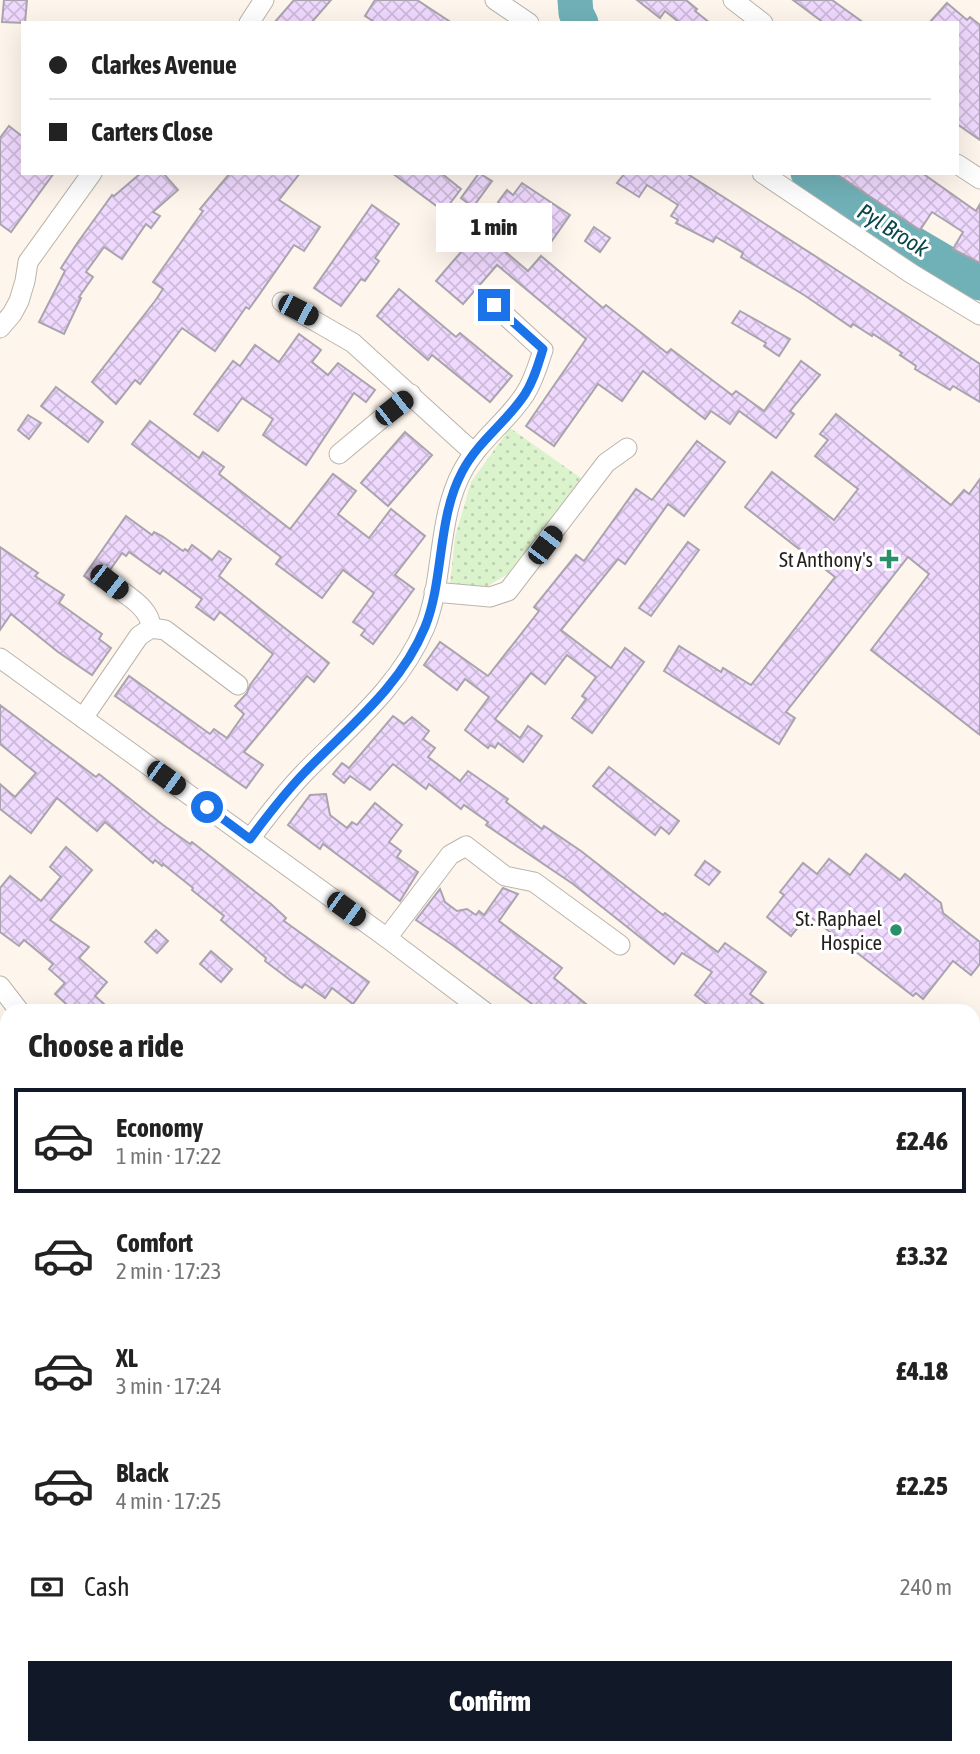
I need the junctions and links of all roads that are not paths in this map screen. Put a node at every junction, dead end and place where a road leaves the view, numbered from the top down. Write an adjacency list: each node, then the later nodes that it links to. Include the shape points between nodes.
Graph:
1 (264, 0): 4 (street)
2 (495, 0): 5 (street)
3 (733, 0): 6 (street)
4 (250, 21)
5 (526, 21)
6 (760, 21)
7 (959, 165): 10 (street)
8 (91, 175): 14 (street, via 28,262 19,301)
9 (765, 175): 13 (street)
10 (980, 179)
11 (282, 302): 15 (street, via 353,343)
12 (494, 305): 17 (street, via 543,349 524,396)
13 (980, 315)
14 (0, 328)
15 (411, 394): 17 (street); 18 (street)
16 (627, 448): 20 (street, via 606,463 508,591 490,597)
17 (474, 453): 20 (street, via 452,499)
18 (339, 454)
19 (109, 582): 21 (street, via 146,611)
20 (434, 592): 25 (street, via 426,625 412,653 375,704 280,799)
21 (151, 628): 23 (street, via 165,630); 24 (street, via 139,636)
22 (0, 658): 24 (street)
23 (238, 685)
24 (83, 718): 25 (street)
25 (250, 839): 26 (street)
26 (387, 938): 27 (street, via 450,855 466,846 505,876 534,882); 30 (street)
27 (620, 945)
28 (0, 986): 29 (street)
29 (14, 1004)
30 (474, 1004)

